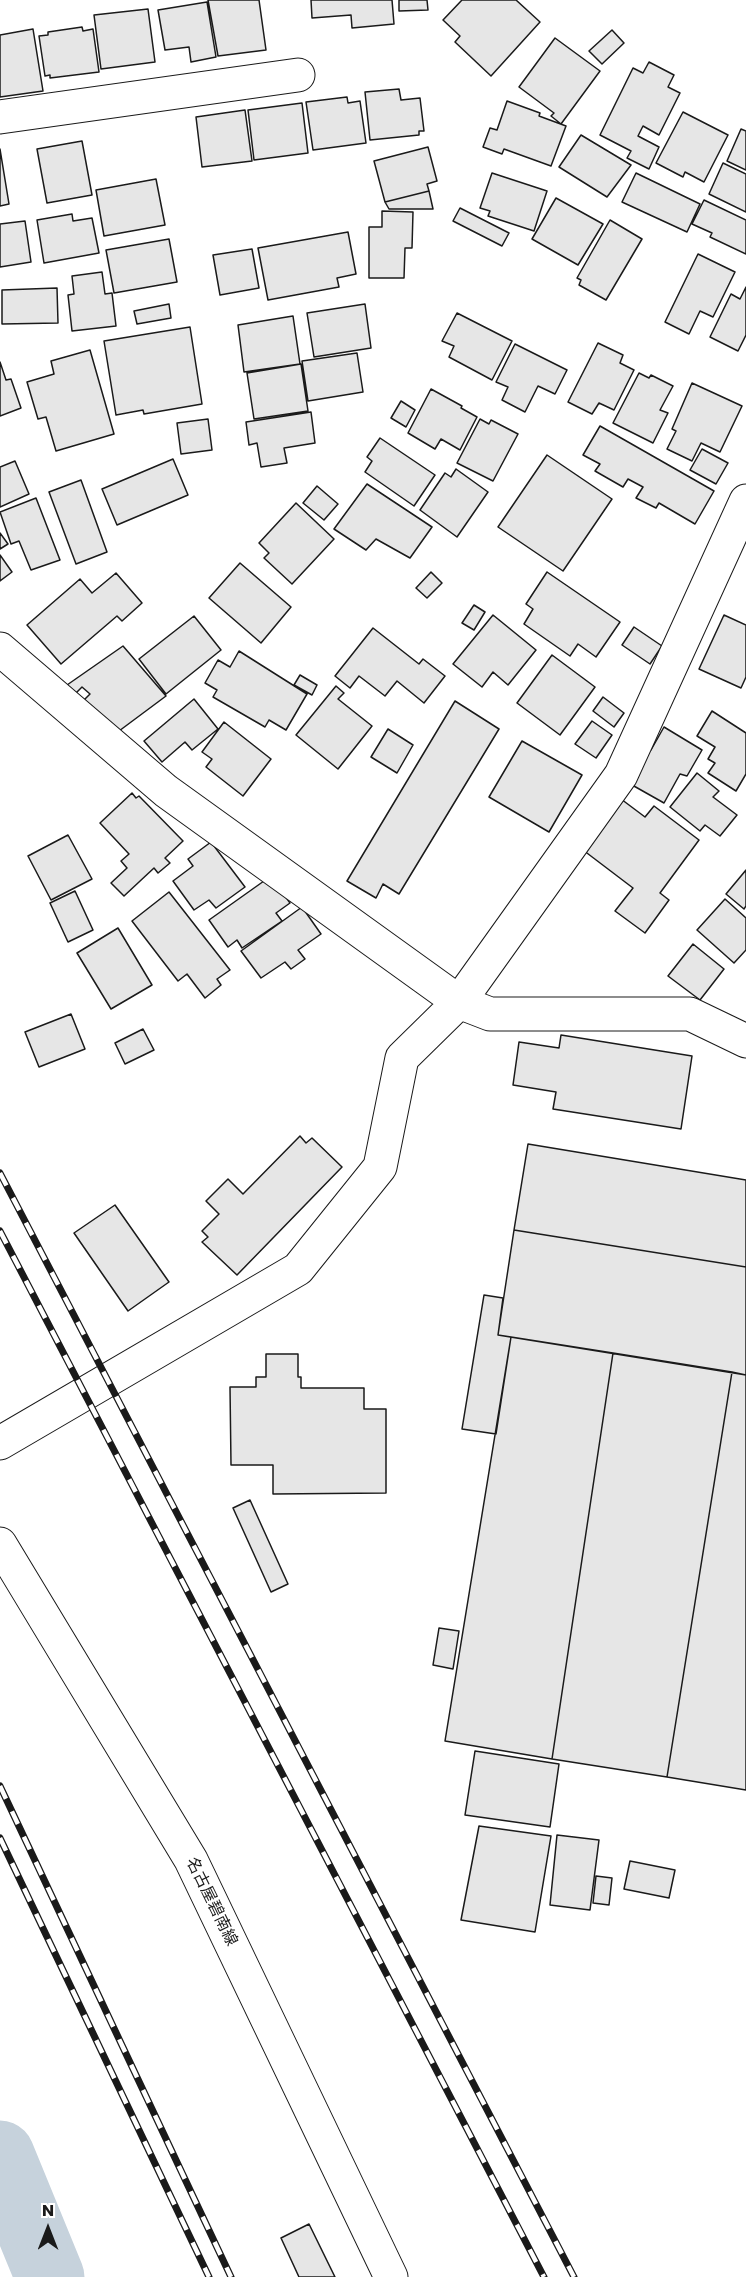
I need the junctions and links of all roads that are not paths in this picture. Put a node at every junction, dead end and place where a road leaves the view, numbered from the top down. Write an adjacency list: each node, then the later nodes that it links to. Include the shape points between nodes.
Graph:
1 (298, 75): 2 (street)
2 (0, 117)
3 (746, 501): 5 (street, via 621,775)
4 (0, 650): 5 (street, via 166,791)
5 (459, 1002): 6 (street, via 490,1014 690,1014); 7 (street, via 402,1058 380,1167 298,1269)
6 (746, 1041)
7 (0, 1443)
8 (0, 1544): 9 (street, 名古屋碧南線, via 191,1860)
9 (391, 2277)

